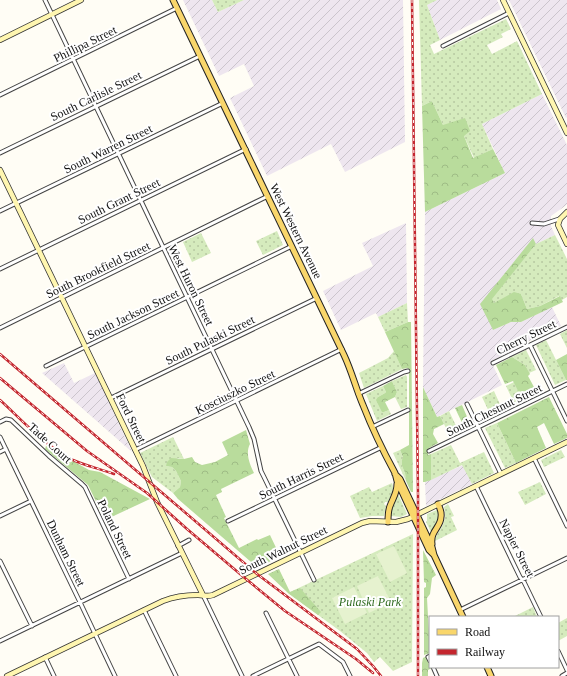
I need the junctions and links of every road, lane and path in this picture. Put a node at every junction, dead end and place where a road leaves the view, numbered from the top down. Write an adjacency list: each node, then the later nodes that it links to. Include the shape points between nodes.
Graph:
1 (45, 0): 7 (street, West Huron Street)
2 (81, 0): 7 (street)
3 (173, 0): 5 (main road, West Western Avenue)
4 (503, 0): 6 (street)
5 (177, 8): 10 (main road, West Western Avenue); 11 (street, Phillipa Street)
6 (509, 13): 9 (street); 15 (street)
7 (52, 14): 8 (street); 11 (street, West Huron Street)
8 (0, 39)
9 (443, 46)
10 (200, 56): 13 (main road, West Western Avenue); 14 (street, South Carlisle Street)
11 (73, 59): 12 (street, Phillipa Street); 14 (street, West Huron Street)
12 (0, 95)
13 (223, 103): 16 (main road, West Western Avenue); 18 (street, South Warren Street)
14 (96, 106): 17 (street, South Carlisle Street); 18 (street, West Huron Street)
15 (567, 133)
16 (246, 150): 20 (main road, West Western Avenue); 21 (street, South Grant Street)
17 (0, 153)
18 (118, 154): 21 (street, West Huron Street); 22 (street, South Warren Street)
19 (0, 170): 22 (street, Ford Street)
20 (268, 196): 28 (main road, West Western Avenue); 29 (street, South Brookfield Street)
21 (141, 201): 29 (street, West Huron Street); 30 (street, South Grant Street)
22 (16, 204): 23 (street, South Warren Street); 30 (street, Ford Street)
23 (0, 211)
24 (567, 212): 25 (street)
25 (560, 219): 26 (street, via 544,224); 27 (street, via 558,225)
26 (532, 223)
27 (567, 244)
28 (292, 246): 33 (street, South Jackson Street); 34 (main road, West Western Avenue)
29 (164, 248): 32 (street, South Brookfield Street); 33 (street, West Huron Street)
30 (39, 250): 31 (street, South Grant Street); 32 (street, Ford Street)
31 (0, 269)
32 (62, 298): 36 (street, South Brookfield Street); 38 (street, Ford Street)
33 (187, 298): 38 (street, South Jackson Street); 39 (street, West Huron Street)
34 (317, 298): 39 (street, South Pulaski Street); 40 (main road, West Western Avenue)
35 (567, 327): 37 (street, Cherry Street)
36 (0, 328)
37 (530, 345): 41 (street, Cherry Street); 45 (street)
38 (86, 347): 42 (street, South Jackson Street); 47 (street, Ford Street)
39 (212, 349): 47 (street, South Pulaski Street); 48 (street, West Huron Street)
40 (342, 350): 46 (main road, West Western Avenue); 48 (street, Kosciuszko Street)
41 (493, 363)
42 (46, 366)
43 (408, 371): 46 (street)
44 (567, 384): 45 (street, South Chestnut Street)
45 (552, 391): 52 (street); 54 (street, South Chestnut Street)
46 (358, 394): 53 (main road, West Western Avenue)
47 (111, 398): 59 (street, Ford Street)
48 (237, 400): 59 (street, Kosciuszko Street); 68 (street, West Huron Street, via 254,439 261,471)
49 (467, 404): 54 (street)
50 (408, 410): 53 (street)
51 (0, 422): 67 (street, Tade Court, via 11,420)
52 (567, 422)
53 (372, 427): 57 (main road, West Western Avenue)
54 (478, 427): 60 (street, South Chestnut Street); 64 (street)
55 (0, 437): 58 (street, Dunham Street)
56 (567, 442): 62 (street, South Walnut Street)
57 (382, 447): 63 (main road, West Western Avenue); 68 (street, South Harris Street)
58 (6, 449): 61 (street); 69 (street, Dunham Street)
59 (135, 450): 77 (street, Ford Street)
60 (428, 451)
61 (0, 452)
62 (534, 458): 64 (street, South Walnut Street); 75 (street)
63 (395, 473): 65 (main road, West Western Avenue); 72 (main road, West Western Avenue, via 400,479)
64 (501, 474): 66 (street, South Walnut Street)
65 (397, 481): 72 (main road, West Western Avenue); 74 (main road)
66 (476, 486): 70 (street, South Walnut Street); 86 (street, Napier Street)
67 (85, 487): 84 (street, Poland Street)
68 (274, 499): 73 (street, South Harris Street); 79 (street, West Huron Street)
69 (31, 501): 71 (street); 88 (street, Dunham Street)
70 (438, 504): 72 (street, South Walnut Street); 78 (main road, via 442,516 432,536)
71 (0, 516)
72 (415, 516): 74 (street, South Walnut Street, via 404,521); 78 (main road, West Western Avenue); 81 (main road, West Western Avenue, via 429,550)
73 (228, 522)
74 (388, 522): 79 (street, South Walnut Street, via 362,523)
75 (567, 526)
76 (190, 540): 77 (street)
77 (178, 546): 80 (street, Ford Street)
78 (432, 547): 81 (main road, West Western Avenue)
79 (300, 552): 85 (street, West Huron Street); 87 (street, South Walnut Street, via 214,595)
80 (182, 553): 84 (street); 87 (street, Ford Street)
81 (434, 555): 90 (main road, West Western Avenue)
82 (567, 558): 86 (street)
83 (0, 561): 94 (street)
84 (129, 579): 88 (street)
85 (314, 580)
86 (522, 580): 90 (street); 93 (street, Napier Street)
87 (203, 596): 89 (street, South Walnut Street, via 169,599); 106 (street, Ford Street)
88 (80, 603): 94 (street); 95 (street, Dunham Street)
89 (144, 610): 95 (street, South Walnut Street); 105 (street)
90 (460, 610): 92 (main road, West Western Avenue)
91 (266, 613): 99 (street)
92 (463, 616)
93 (541, 616)
94 (32, 626): 96 (street)
95 (95, 634): 98 (street, South Walnut Street); 104 (street, Dunham Street)
96 (0, 641)
97 (559, 653): 100 (street)
98 (45, 657): 102 (street, South Walnut Street); 103 (street)
99 (288, 659): 107 (street); 108 (street); 109 (street, via 320,644 343,662)
100 (567, 670)
101 (567, 673): 110 (street)
102 (7, 676)
103 (54, 676)
104 (115, 676)
105 (176, 676)
106 (242, 676)
107 (253, 676)
108 (297, 676)
109 (350, 676)
110 (562, 676)

